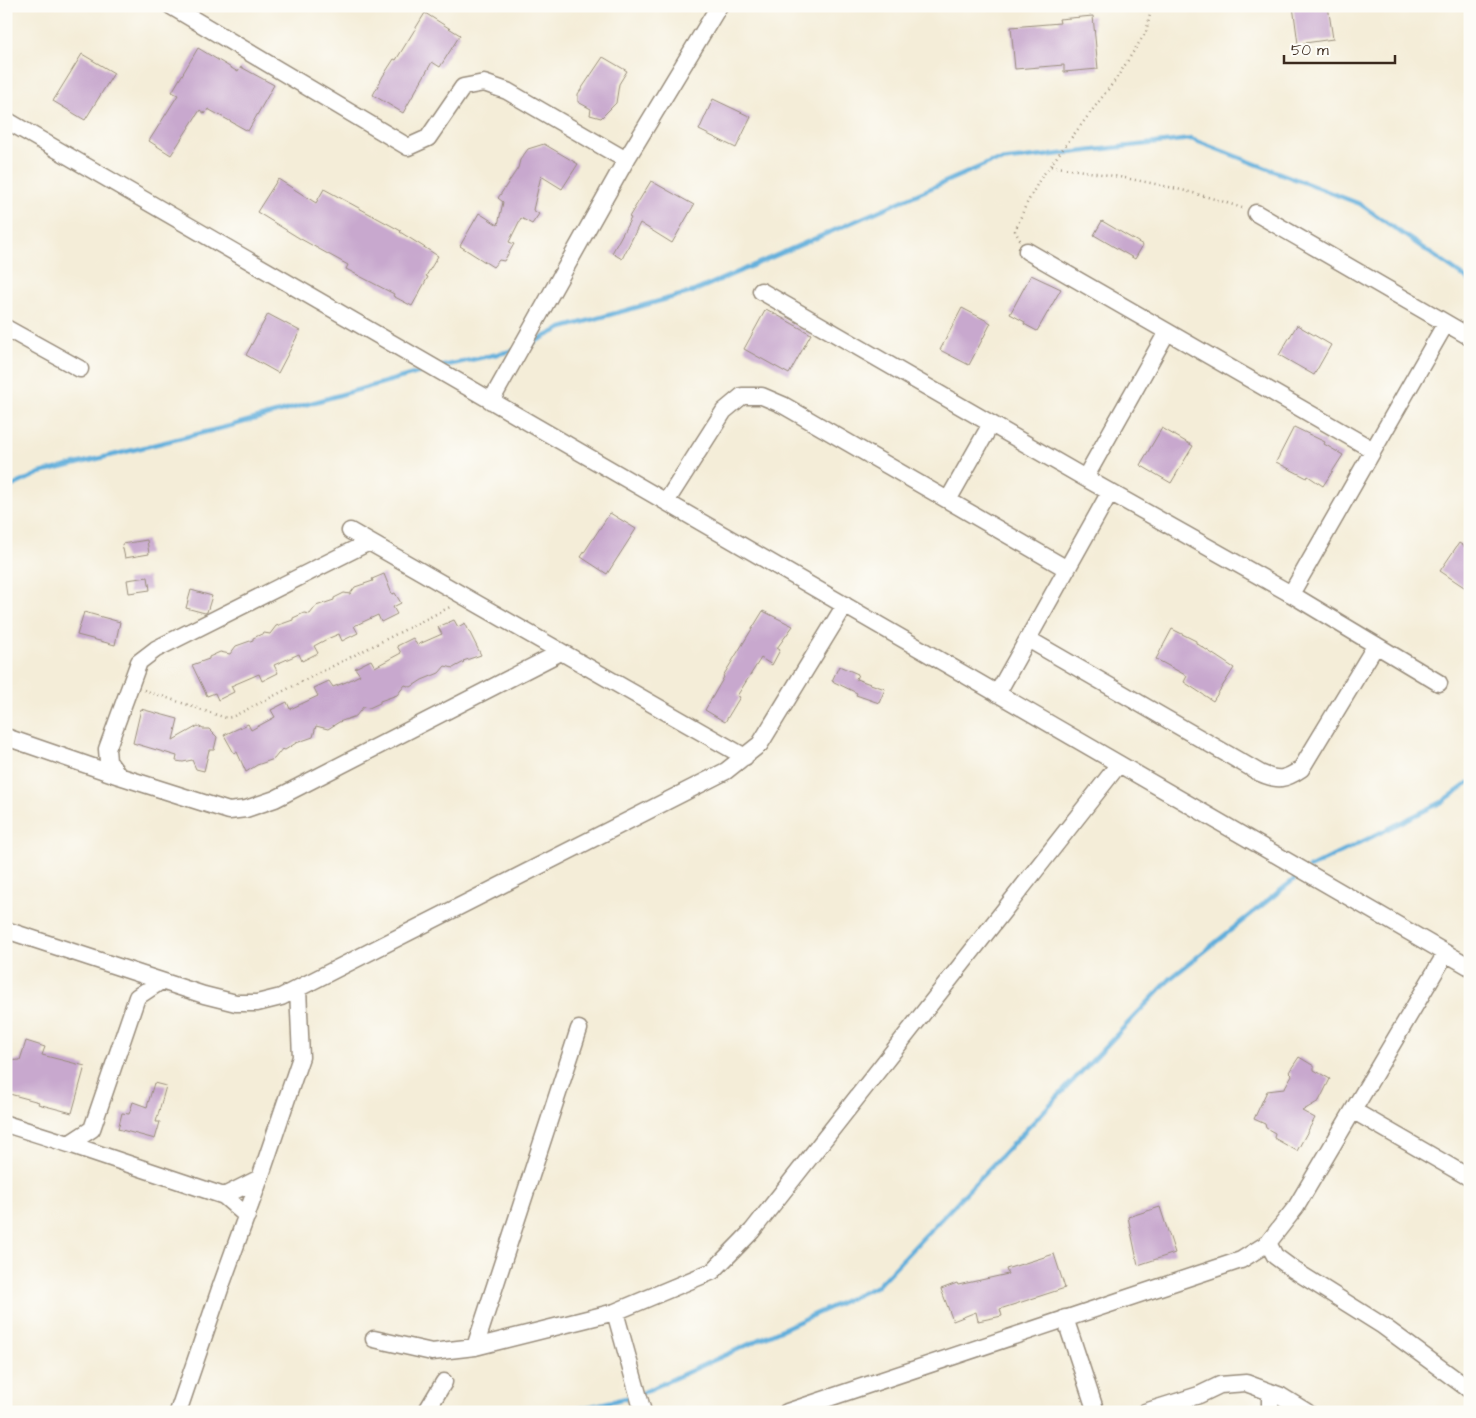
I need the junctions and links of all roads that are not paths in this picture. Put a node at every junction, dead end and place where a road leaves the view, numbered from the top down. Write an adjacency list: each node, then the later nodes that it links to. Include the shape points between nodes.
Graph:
1 (171, 6): 4 (street, via 408,147 428,138 462,88 484,83 507,91)
2 (719, 6): 4 (street)
3 (6, 120): 13 (street)
4 (626, 160): 13 (street)
5 (1256, 213): 8 (street)
6 (1027, 251): 10 (street)
7 (761, 291): 14 (street)
8 (1446, 323): 11 (street); 15 (street)
9 (6, 328): 12 (street)
10 (1167, 332): 15 (street); 16 (street)
11 (1470, 337)
12 (80, 369)
13 (491, 401): 19 (street)
14 (991, 424): 16 (street); 18 (street)
15 (1373, 450): 23 (street)
16 (1085, 478): 17 (street)
17 (1110, 492): 22 (street); 23 (street)
18 (948, 500): 19 (street, via 783,404 762,396 742,396 724,411); 22 (street)
19 (666, 502): 24 (street)
20 (350, 531): 21 (street)
21 (369, 542): 27 (street); 33 (street, via 156,649 139,662 107,750 108,761)
22 (1067, 569): 25 (street)
23 (1291, 594): 26 (street)
24 (844, 605): 29 (street); 31 (street, via 760,744)
25 (1028, 639): 26 (street, via 1273,779 1288,777 1301,769); 29 (street)
26 (1376, 645): 28 (street)
27 (561, 652): 31 (street); 33 (street, via 274,799 246,809 228,811)
28 (1439, 683)
29 (997, 694): 32 (street)
30 (6, 737): 33 (street)
31 (745, 757): 38 (street, via 726,771)
32 (1119, 764): 35 (street); 50 (street, via 752,1231 713,1271)
33 (119, 776)
34 (6, 930): 37 (street)
35 (1446, 954): 36 (street); 40 (street)
36 (1470, 967)
37 (161, 981): 38 (street, via 236,1003 257,1003); 42 (street, via 137,997)
38 (298, 989): 45 (street, via 301,1057)
39 (579, 1030): 53 (street)
40 (1354, 1110): 46 (street); 49 (street, via 1296,1207)
41 (6, 1124): 43 (street)
42 (92, 1129): 43 (street); 44 (street)
43 (69, 1144): 44 (street)
44 (96, 1153): 47 (street)
45 (260, 1178): 47 (street); 48 (street)
46 (1470, 1178)
47 (224, 1196): 48 (street)
48 (247, 1216): 57 (street)
49 (1268, 1243): 51 (street, via 1241,1260); 55 (street, via 1275,1256 1294,1270 1383,1326)
50 (615, 1312): 53 (street); 59 (street)
51 (1066, 1318): 60 (street); 61 (street)
52 (374, 1339): 53 (street, via 432,1352)
53 (474, 1347)
54 (444, 1382): 58 (street)
55 (1470, 1390)
56 (1270, 1392): 62 (street, via 1246,1383 1220,1385); 63 (street); 64 (street)
57 (178, 1412)
58 (426, 1412)
59 (643, 1412)
60 (787, 1412)
61 (1096, 1412)
62 (1145, 1412)
63 (1270, 1412)
64 (1307, 1412)

